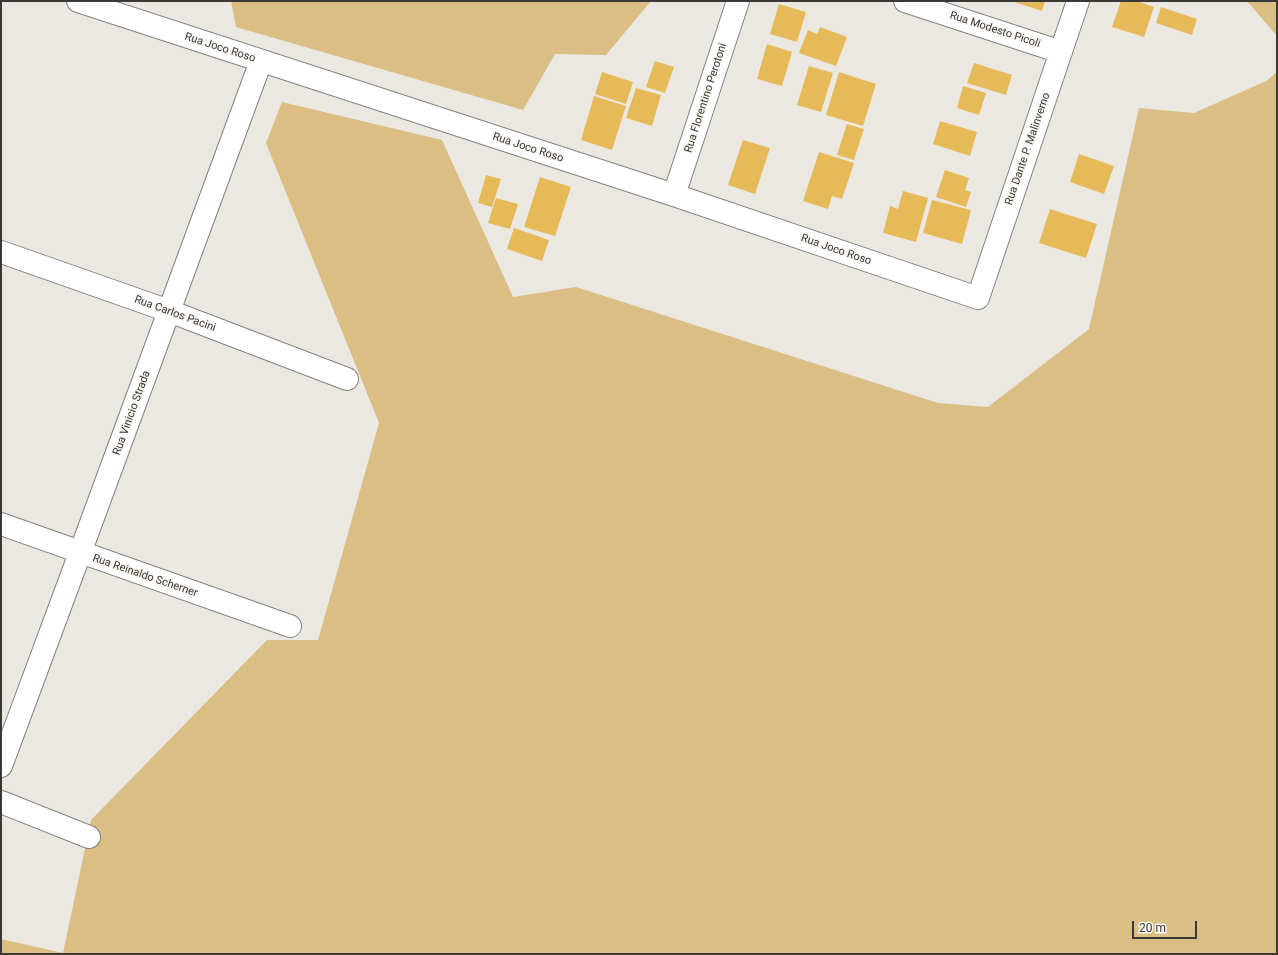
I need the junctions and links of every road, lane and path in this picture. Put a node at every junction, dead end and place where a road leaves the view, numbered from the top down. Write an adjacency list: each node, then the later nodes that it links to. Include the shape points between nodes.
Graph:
1 (78, 1): 6 (street, Rua Joco Roso)
2 (738, 1): 7 (street, Rua Florentino Perotoni)
3 (905, 1): 5 (street, Rua Modesto Picoli)
4 (1078, 1): 5 (street, Rua Dante P. Malinverno)
5 (1061, 52): 9 (street, Rua Dante P. Malinverno)
6 (261, 61): 7 (street, Rua Joco Roso); 10 (street, Rua Vinicio Strada)
7 (674, 195): 9 (street, Rua Joco Roso)
8 (1, 252): 10 (street, Rua Carlos Pacini)
9 (978, 298)
10 (169, 312): 11 (street, Rua Carlos Pacini); 13 (street, Rua Vinicio Strada)
11 (347, 379)
12 (1, 524): 13 (street, Rua Reinaldo Scherner)
13 (80, 553): 14 (street, Rua Reinaldo Scherner); 15 (street, Rua Vinicio Strada)
14 (290, 626)
15 (1, 766)
16 (1, 802): 17 (street)
17 (89, 837)

